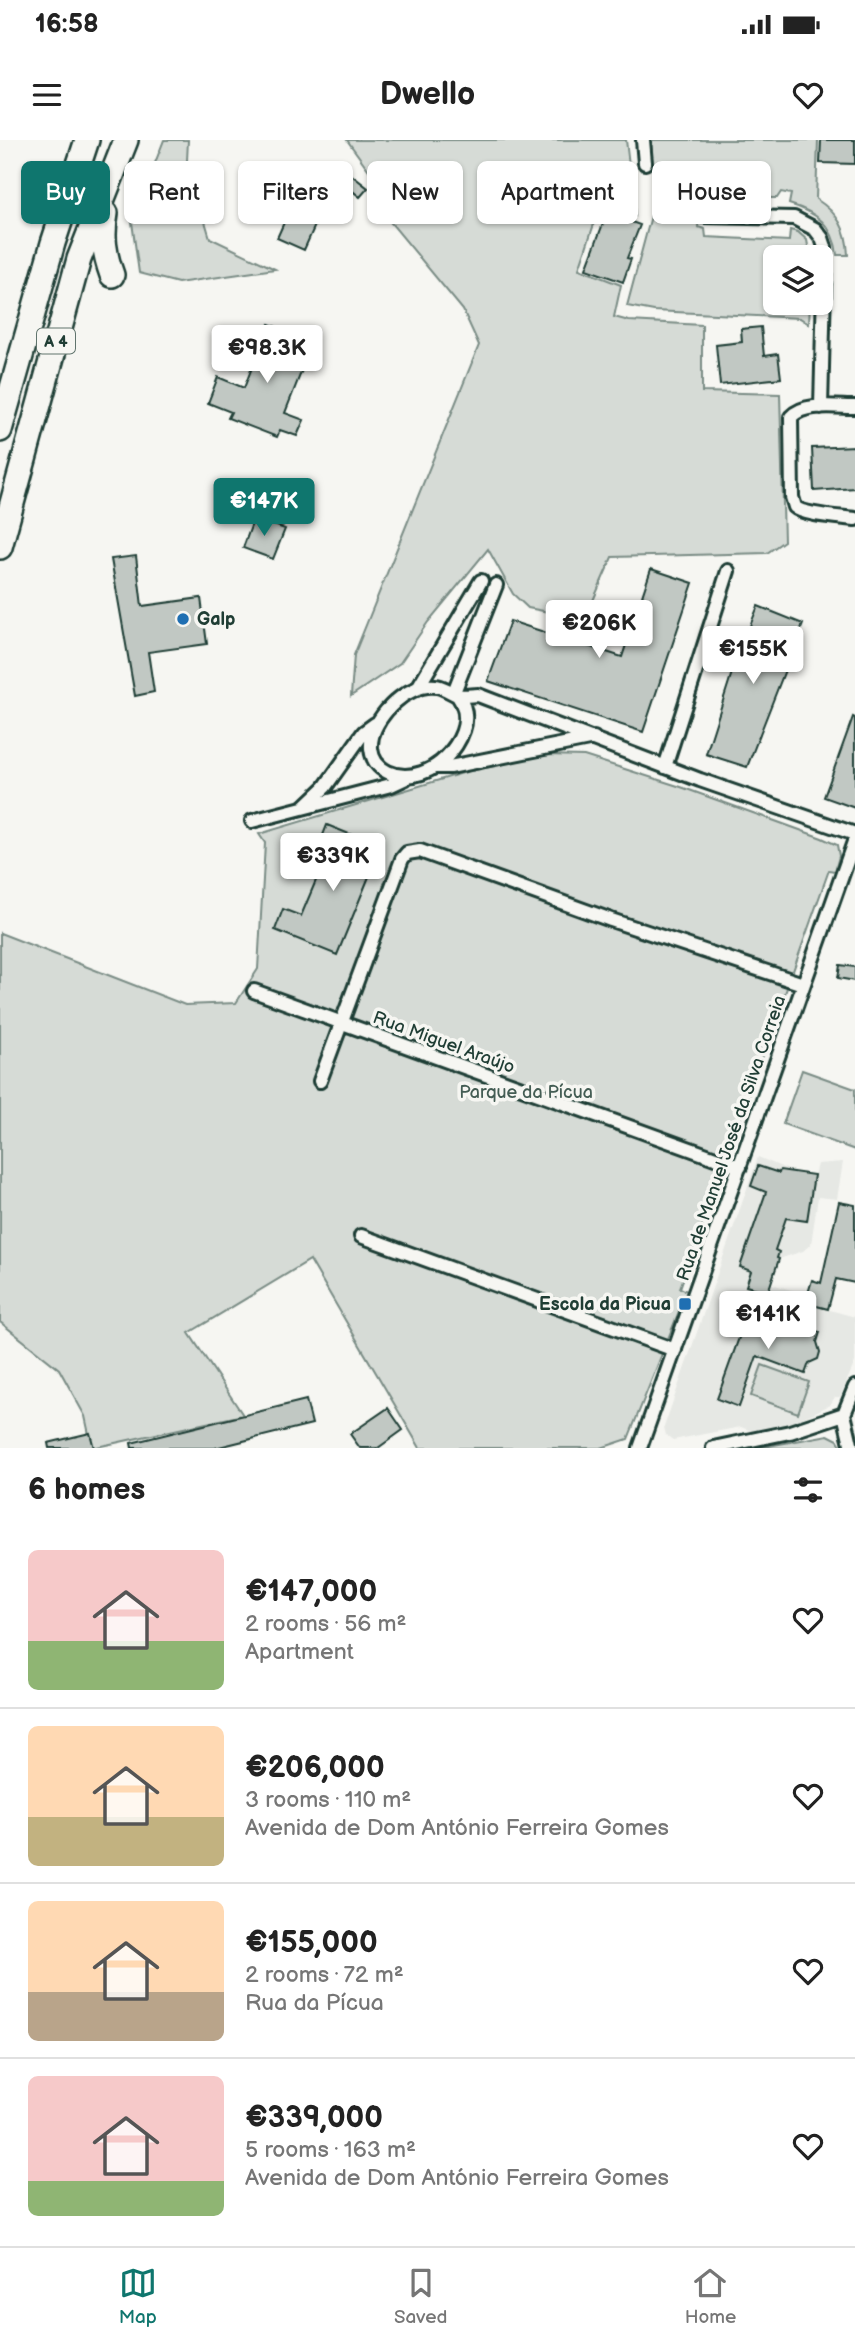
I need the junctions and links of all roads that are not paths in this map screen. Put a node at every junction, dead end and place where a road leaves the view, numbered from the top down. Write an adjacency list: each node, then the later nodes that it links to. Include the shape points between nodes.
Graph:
1 (87, 140): 9 (highway, A 4)
2 (126, 140): 6 (highway, via 126,159 102,234); 11 (highway, A 4, via 79,259)
3 (643, 140): 4 (street)
4 (645, 163)
5 (771, 218): 7 (street, via 794,218 815,229 825,247)
6 (112, 275)
7 (821, 407): 8 (street); 10 (street, via 806,408 791,417 795,507 806,514)
8 (855, 407)
9 (0, 430)
10 (855, 519)
11 (0, 547)
12 (728, 571): 20 (street)
13 (481, 581): 15 (street)
14 (496, 585): 16 (street)
15 (417, 689): 16 (street, via 446,687); 17 (street, via 392,704)
16 (456, 694): 18 (street, via 478,695); 19 (street, via 466,713 465,728)
17 (378, 721): 21 (street, via 371,736 375,759 386,772); 22 (street)
18 (594, 738): 19 (street); 20 (street)
19 (435, 767): 21 (street)
20 (665, 767): 24 (street)
21 (406, 778): 22 (street)
22 (305, 806): 23 (street)
23 (252, 821)
24 (855, 837): 25 (street, Rua de Manuel José da Silva Correia)
25 (803, 984): 27 (street, via 420,850 402,859); 29 (street, Rua de Manuel José da Silva Correia)
26 (254, 991): 27 (street, Rua Miguel Araújo)
27 (341, 1023): 28 (street); 29 (street, Rua Miguel Araújo)
28 (320, 1081)
29 (740, 1167): 31 (street, Rua de Manuel José da Silva Correia)
30 (361, 1236): 31 (street)
31 (675, 1350): 35 (street, Rua de Manuel José da Silva Correia)
32 (855, 1387): 33 (street)
33 (844, 1414): 34 (street); 37 (street)
34 (734, 1446): 36 (street)
35 (640, 1448)
36 (713, 1448)
37 (852, 1448)

